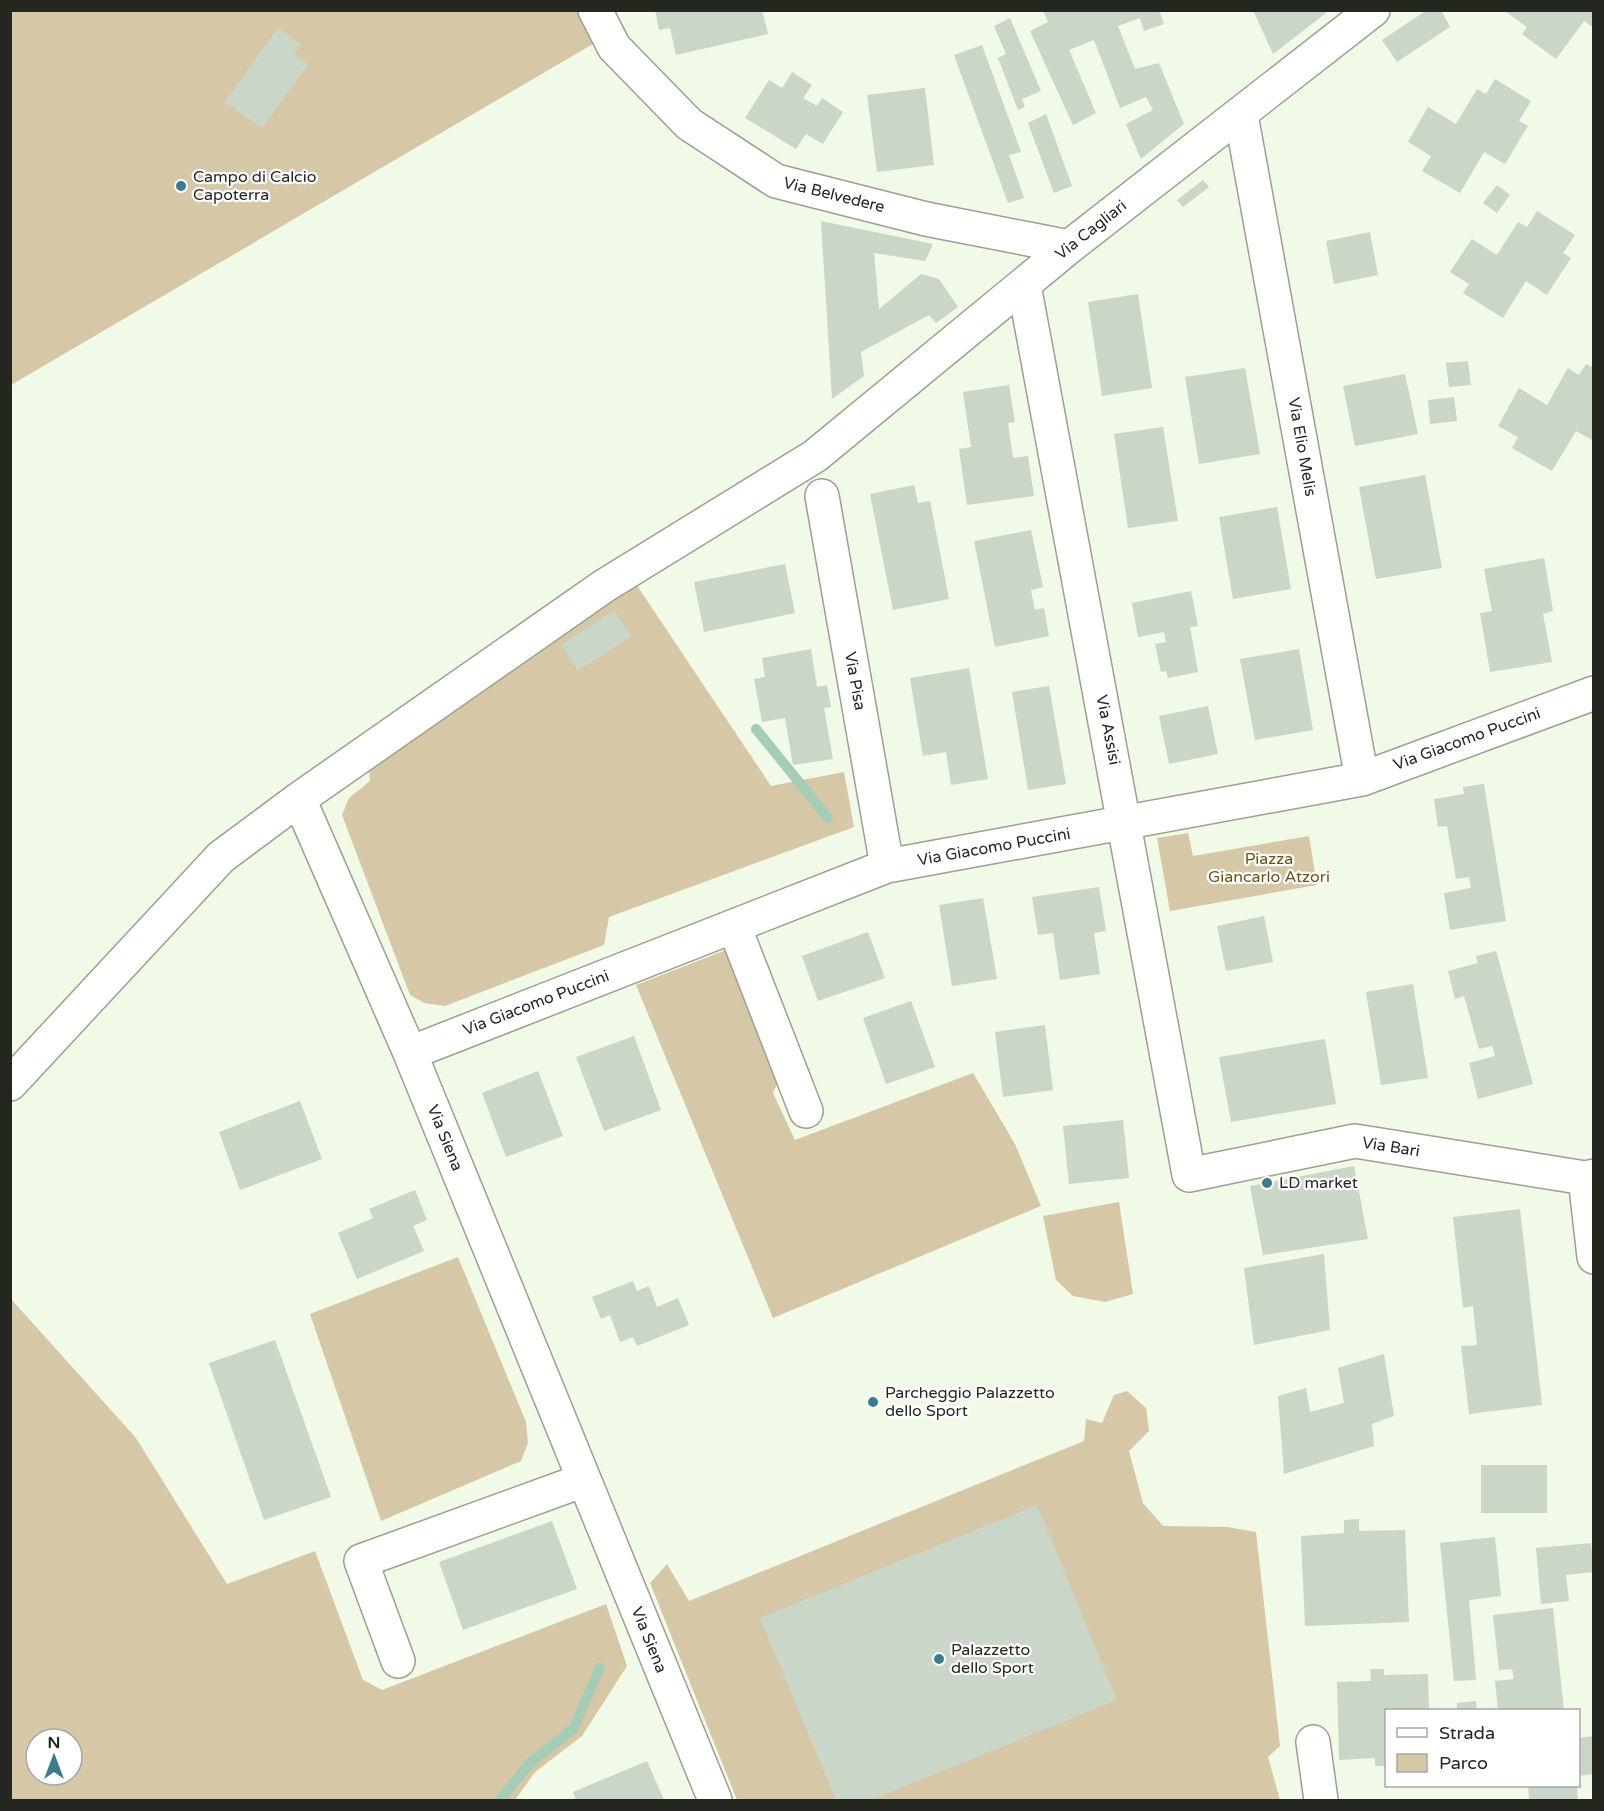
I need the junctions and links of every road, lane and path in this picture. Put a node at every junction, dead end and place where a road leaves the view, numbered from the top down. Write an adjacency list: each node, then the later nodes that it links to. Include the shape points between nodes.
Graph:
1 (595, 10): 4 (street, Via Belvedere, via 614,47 689,124 776,181 926,219)
2 (1373, 10): 3 (street, Via Cagliari)
3 (1241, 115): 4 (street, Via Cagliari); 8 (street, Via Elio Melis)
4 (1069, 247): 5 (street, Via Cagliari)
5 (1024, 285): 9 (street, Via Cagliari, via 815,456 604,586); 10 (street, Via Assisi)
6 (822, 496): 11 (street, Via Pisa)
7 (1593, 693): 8 (street, Via Giacomo Puccini)
8 (1362, 779): 10 (street, Via Giacomo Puccini)
9 (299, 799): 13 (street, Via Siena); 14 (street, Via Cagliari, via 221,857)
10 (1125, 824): 11 (street, Via Giacomo Puccini); 16 (street, Via Assisi)
11 (887, 866): 12 (street, Via Giacomo Puccini)
12 (734, 926): 13 (street, Via Giacomo Puccini); 15 (street)
13 (410, 1053): 19 (street, Via Siena)
14 (10, 1084)
15 (806, 1111)
16 (1189, 1175): 17 (street, Via Bari, via 1355,1142)
17 (1589, 1177): 18 (street)
18 (1593, 1257)
19 (584, 1480): 20 (street, via 361,1561); 22 (street, Via Siena)
20 (398, 1661)
21 (1313, 1742): 23 (street)
22 (715, 1800)
23 (1321, 1800)

